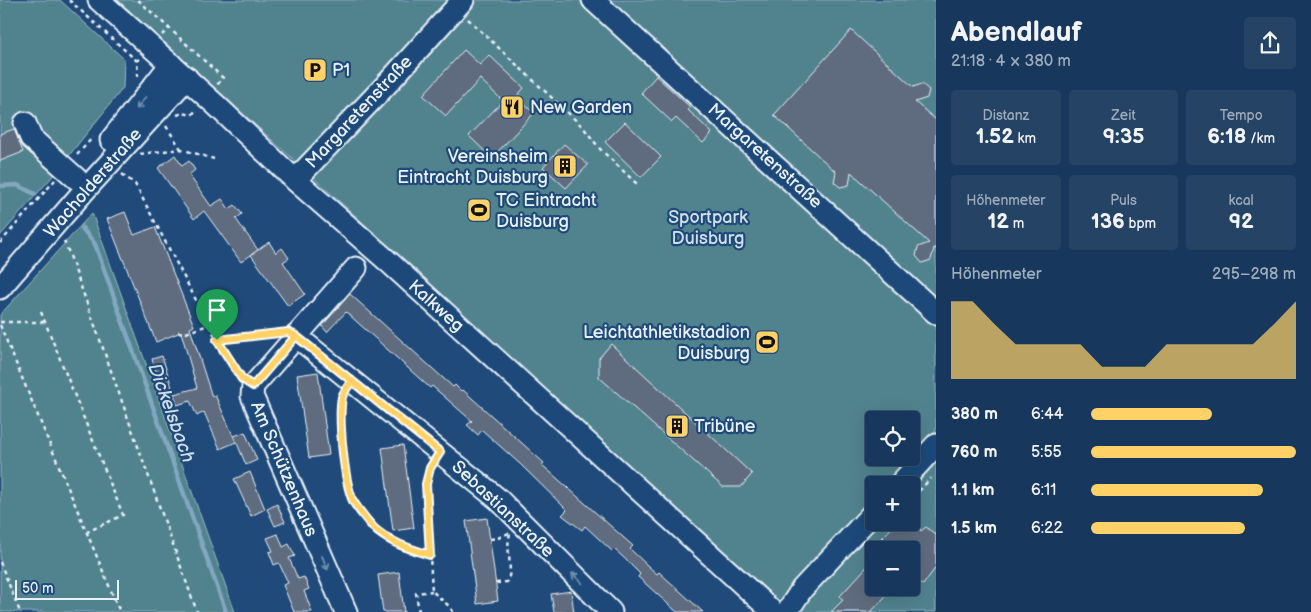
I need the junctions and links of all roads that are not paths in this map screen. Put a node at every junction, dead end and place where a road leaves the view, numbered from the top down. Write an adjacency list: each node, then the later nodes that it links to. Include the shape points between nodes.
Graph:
1 (100, 0): 4 (street, Kalkweg)
2 (593, 0): 11 (street, Margaretenstraße)
3 (459, 4): 7 (street, Margaretenstraße)
4 (179, 71): 6 (street, Wacholderstraße, one-way to 6, via 129,119); 7 (street, Kalkweg); 10 (street, Wacholderstraße, via 91,184)
5 (26, 123): 6 (street, via 31,138)
6 (77, 179): 8 (street, Wacholderstraße)
7 (295, 180): 18 (street, Kalkweg)
8 (0, 266)
9 (356, 268): 12 (street, Am Schützenhaus)
10 (0, 288)
11 (936, 312)
12 (296, 336): 16 (street, Am Schützenhaus, one-way to 16, via 253,386 252,396); 17 (street, Sebastianstraße, one-way to 12, via 498,499)
13 (936, 445): 14 (street)
14 (908, 476)
15 (865, 522): 19 (street, via 802,589)
16 (346, 612)
17 (611, 612)
18 (773, 612)
19 (787, 612)

